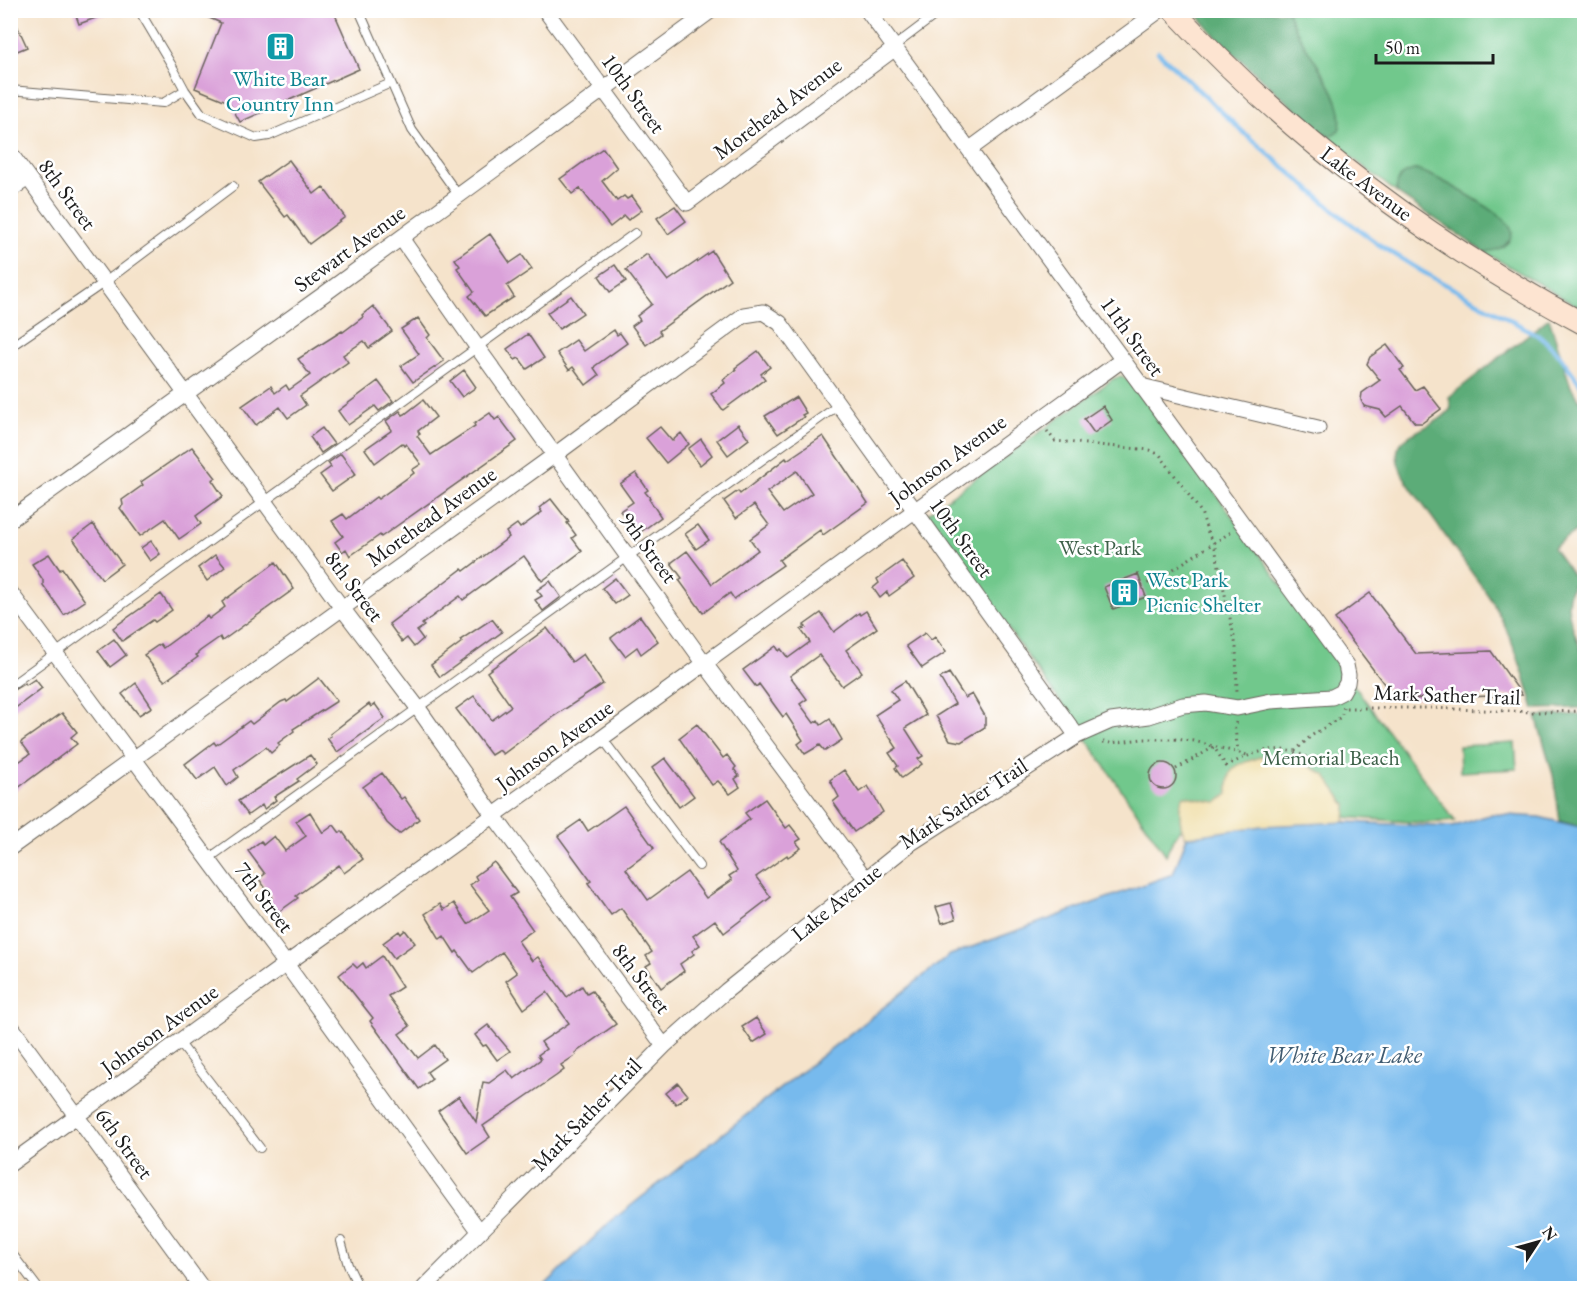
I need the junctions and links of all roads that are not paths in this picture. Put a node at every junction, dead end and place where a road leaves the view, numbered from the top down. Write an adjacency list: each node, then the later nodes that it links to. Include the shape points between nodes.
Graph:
1 (139, 10): 13 (lane)
2 (359, 10): 10 (lane)
3 (545, 10): 11 (street, 10th Street)
4 (712, 10): 11 (street, Stewart Avenue)
5 (867, 10): 9 (street, 11th Street)
6 (942, 10): 9 (lane)
7 (1160, 10): 14 (street)
8 (1173, 10): 25 (main road, Lake Avenue, via 1282,116 1365,184 1421,225)
9 (894, 48): 14 (street, 11th Street); 20 (street, Morehead Avenue)
10 (391, 83): 13 (lane, via 269,136 256,138 202,114); 19 (lane, via 412,130)
11 (603, 89): 19 (street, Stewart Avenue); 20 (street, 10th Street)
12 (10, 90): 13 (lane, via 164,103)
13 (185, 90)
14 (970, 149): 28 (street, 11th Street)
15 (10, 153): 16 (street, 8th Street)
16 (28, 178): 18 (street); 23 (street, 8th Street)
17 (233, 186): 23 (lane)
18 (10, 190)
19 (459, 196): 22 (street, Stewart Avenue)
20 (687, 203)
21 (635, 233): 27 (lane)
22 (401, 238): 27 (street, 9th Street); 30 (street, Stewart Avenue)
23 (105, 282): 26 (lane); 30 (street, 8th Street)
24 (763, 312): 31 (street, 10th Street, via 780,323); 33 (street, Morehead Avenue, via 744,315)
25 (1584, 324)
26 (10, 347)
27 (477, 347): 33 (street, 9th Street); 34 (lane)
28 (1122, 360): 29 (street, 11th Street); 35 (street, Johnson Avenue)
29 (1141, 386): 32 (street); 43 (street, 11th Street, via 1346,665)
30 (187, 393): 34 (street, 8th Street); 36 (street, Stewart Avenue)
31 (840, 404): 35 (street, 10th Street); 37 (lane)
32 (1318, 428)
33 (556, 454): 37 (street, 9th Street); 39 (street, Morehead Avenue)
34 (264, 501): 39 (street, 8th Street); 40 (lane)
35 (915, 510): 41 (street, Johnson Avenue); 45 (street, 10th Street)
36 (10, 520)
37 (628, 556): 41 (street, 9th Street); 44 (lane)
38 (10, 592): 40 (street, 7th Street)
39 (342, 608): 44 (street, 8th Street); 47 (street, Morehead Avenue)
40 (56, 653): 42 (lane); 47 (street, 7th Street)
41 (705, 664): 46 (street, Johnson Avenue); 52 (street, 9th Street)
42 (10, 686)
43 (1343, 700): 45 (street, Lake Avenue, via 1332,697 1271,701 1234,715 1206,703 1183,705 1149,716 1111,721)
44 (418, 708): 48 (street, 8th Street); 50 (lane)
45 (1084, 733): 52 (street, Lake Avenue, via 911,843)
46 (602, 738): 48 (street, Johnson Avenue); 51 (lane)
47 (133, 759): 49 (street, Morehead Avenue); 50 (street, 7th Street)
48 (494, 816): 53 (street, Johnson Avenue); 56 (street, 8th Street)
49 (10, 848)
50 (208, 859): 53 (street, 7th Street)
51 (699, 866)
52 (865, 878): 56 (street, Lake Avenue)
53 (286, 964): 55 (street, Johnson Avenue); 60 (street, 7th Street)
54 (10, 1026): 57 (street, 6th Street)
55 (179, 1042): 57 (street, Johnson Avenue); 58 (lane)
56 (664, 1046): 60 (street, Lake Avenue)
57 (78, 1116): 59 (street, Johnson Avenue); 64 (street, 6th Street)
58 (260, 1149)
59 (10, 1164)
60 (480, 1232): 66 (street, Lake Avenue)
61 (341, 1241): 65 (lane)
62 (10, 1251): 63 (lane)
63 (38, 1288)
64 (202, 1288)
65 (359, 1288)
66 (424, 1288)

